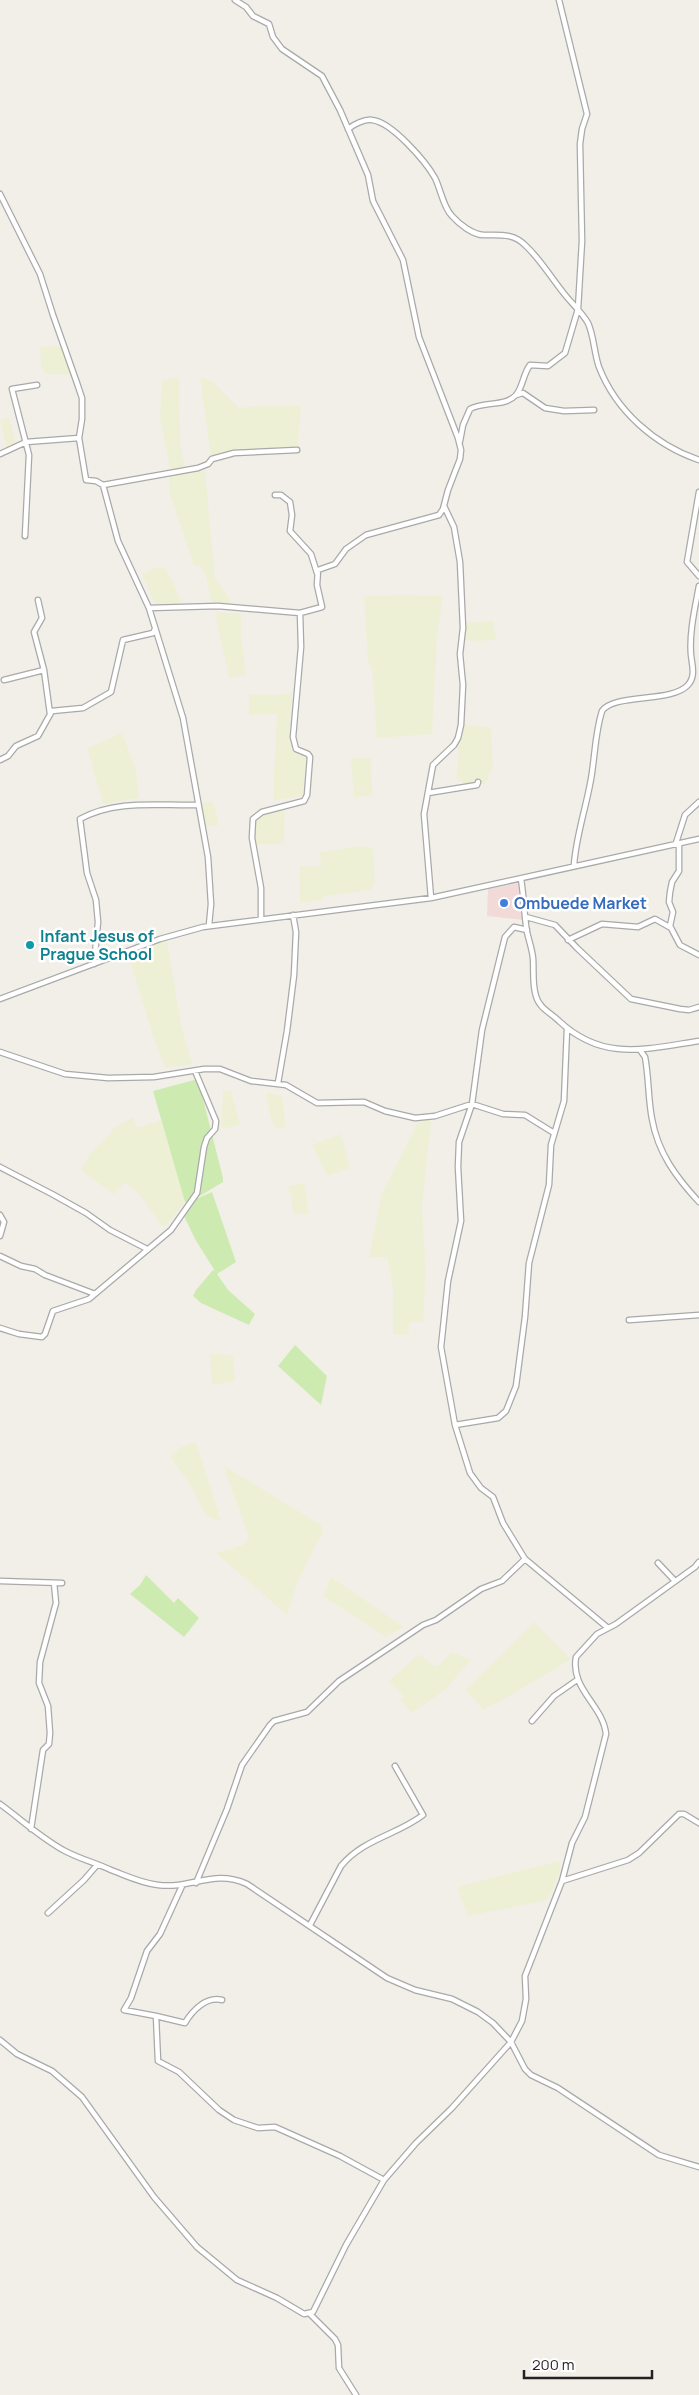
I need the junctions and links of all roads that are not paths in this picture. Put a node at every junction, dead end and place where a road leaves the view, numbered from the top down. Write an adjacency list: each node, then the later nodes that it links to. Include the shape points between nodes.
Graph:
1 (235, 0): 3 (street, via 253,16 269,24 284,52 322,76)
2 (559, 0): 5 (street, via 587,114 580,144 582,240)
3 (348, 128): 5 (street, via 372,120 400,136 430,170 451,216 473,232 508,235 526,245); 9 (street, via 368,175 374,201 403,260 419,337)
4 (0, 194): 11 (street, via 40,274 82,398)
5 (578, 308): 7 (street, via 565,353 548,366 530,365); 16 (street, via 588,325 600,369 621,404 662,444)
6 (36, 385): 12 (street, via 12,389)
7 (515, 396): 8 (street, via 523,393 544,408); 10 (street, via 470,409)
8 (594, 410)
9 (450, 419): 10 (street, via 458,430); 13 (street)
10 (462, 425): 13 (street)
11 (79, 438): 12 (street); 17 (street, via 86,480)
12 (26, 442): 15 (street); 21 (street, via 29,467)
13 (460, 445): 20 (street, via 460,459)
14 (297, 450): 17 (street, via 234,453 212,459 198,468)
15 (0, 454)
16 (699, 460)
17 (103, 485): 26 (street, via 118,541)
18 (699, 492): 23 (street, via 687,562)
19 (275, 495): 22 (street, via 281,495 290,502 290,531 311,554)
20 (444, 506): 22 (street, via 435,517 364,536 344,551 335,564 319,569); 34 (street, via 454,527 461,574 464,628 460,651 463,678 461,726 456,742 433,765)
21 (25, 536)
22 (317, 574): 27 (street, via 322,607)
23 (699, 576)
24 (699, 586): 39 (street, via 691,644 693,670 688,684 683,689 659,696 613,703 602,710)
25 (38, 600): 29 (street, via 42,618 34,632)
26 (149, 608): 27 (street, via 218,606); 28 (street)
27 (300, 614): 44 (street, via 301,648 293,737 296,749 310,757 308,795 304,801 262,812 253,819 252,838 261,888)
28 (155, 629): 31 (street, via 153,633 122,640 111,692 83,708 54,710); 36 (street, via 183,718)
29 (44, 670): 30 (street); 31 (street)
30 (4, 680)
31 (50, 717): 32 (street, via 38,736 16,746)
32 (0, 760)
33 (478, 782): 34 (street, via 477,785 452,790)
34 (428, 792): 41 (street, via 423,821)
35 (699, 802): 38 (street, via 685,815)
36 (198, 806): 45 (street, via 208,857); 50 (street, via 142,803 112,808 80,820 87,873 96,900 98,922)
37 (699, 839): 38 (street)
38 (678, 843): 39 (street); 46 (street, via 679,871 669,902)
39 (574, 865): 40 (street)
40 (521, 879): 41 (street); 43 (street)
41 (431, 898): 42 (street)
42 (293, 915): 44 (street); 58 (street, via 296,932 294,975)
43 (526, 917): 47 (street); 48 (street, via 554,924)
44 (261, 918): 45 (street)
45 (209, 925): 50 (street)
46 (671, 928): 48 (street, via 655,919 641,926 602,924); 49 (street, via 681,945)
47 (527, 930): 53 (street, via 533,955 536,998); 59 (street, via 514,927 505,937 482,1030)
48 (568, 940): 52 (street, via 631,999 680,1009)
49 (699, 955)
50 (94, 964): 51 (street)
51 (0, 999)
52 (699, 1008)
53 (567, 1029): 55 (street, via 578,1038 603,1047 628,1051); 60 (street, via 564,1100)
54 (699, 1041): 55 (street)
55 (637, 1049): 62 (street, via 645,1058 652,1120 661,1149 676,1176)
56 (0, 1052): 57 (street, via 73,1075 125,1079)
57 (195, 1071): 58 (street, via 220,1069 251,1081); 65 (street, via 216,1128 204,1147 201,1178 195,1197 170,1232)
58 (278, 1083): 59 (street, via 317,1103 364,1102 415,1118 435,1116)
59 (472, 1104): 60 (street, via 499,1113 525,1115); 71 (street, via 459,1142 461,1221 448,1281 440,1347)
60 (554, 1133): 71 (street, via 548,1192 529,1263 525,1325 516,1386 506,1411 498,1418)
61 (0, 1167): 65 (street)
62 (699, 1202)
63 (0, 1215): 64 (street, via 4,1224)
64 (0, 1236)
65 (147, 1249): 67 (street)
66 (0, 1256): 67 (street)
67 (95, 1294): 70 (street, via 83,1302 53,1311 42,1337 25,1336)
68 (699, 1315): 69 (street)
69 (629, 1320)
70 (0, 1328)
71 (455, 1424): 72 (street, via 470,1473 493,1497 503,1523)
72 (525, 1559): 79 (street); 88 (street, via 502,1581 477,1591 339,1681 307,1712 274,1721 242,1764)
73 (699, 1562): 76 (street)
74 (658, 1563): 76 (street)
75 (0, 1581): 77 (street)
76 (675, 1581): 79 (street)
77 (54, 1583): 78 (street); 85 (street, via 56,1603 40,1662 40,1683 47,1698 49,1744 43,1750)
78 (62, 1583)
79 (608, 1628): 80 (street, via 597,1634 580,1652 575,1663)
80 (577, 1680): 81 (street, via 554,1696); 87 (street, via 603,1721 606,1734 585,1817 572,1843)
81 (532, 1721)
82 (395, 1766): 91 (street, via 423,1815 374,1840 347,1860)
83 (0, 1804): 85 (street)
84 (699, 1823): 87 (street, via 679,1814 628,1860)
85 (31, 1829): 86 (street, via 64,1850)
86 (97, 1865): 89 (street, via 138,1881); 90 (street)
87 (562, 1881): 95 (street, via 525,1976 524,2016)
88 (196, 1883): 89 (street); 91 (street, via 218,1877 241,1882)
89 (182, 1886): 93 (street, via 160,1934 147,1951 124,2010)
90 (48, 1913)
91 (310, 1925): 95 (street, via 387,1978 408,1988 452,1999 478,2012)
92 (222, 2000): 93 (street, via 212,1999 201,2005 190,2013 186,2023)
93 (156, 2016): 97 (street, via 158,2061 186,2078 223,2114 254,2127 275,2127)
94 (0, 2040): 98 (street, via 17,2054 52,2071 82,2097 154,2197 204,2253 237,2280 301,2313)
95 (511, 2042): 96 (street, via 525,2069 533,2077 558,2088 659,2155); 97 (street)
96 (699, 2167)
97 (384, 2180): 98 (street)
98 (310, 2314): 99 (street, via 335,2339 339,2368)
99 (356, 2395)

